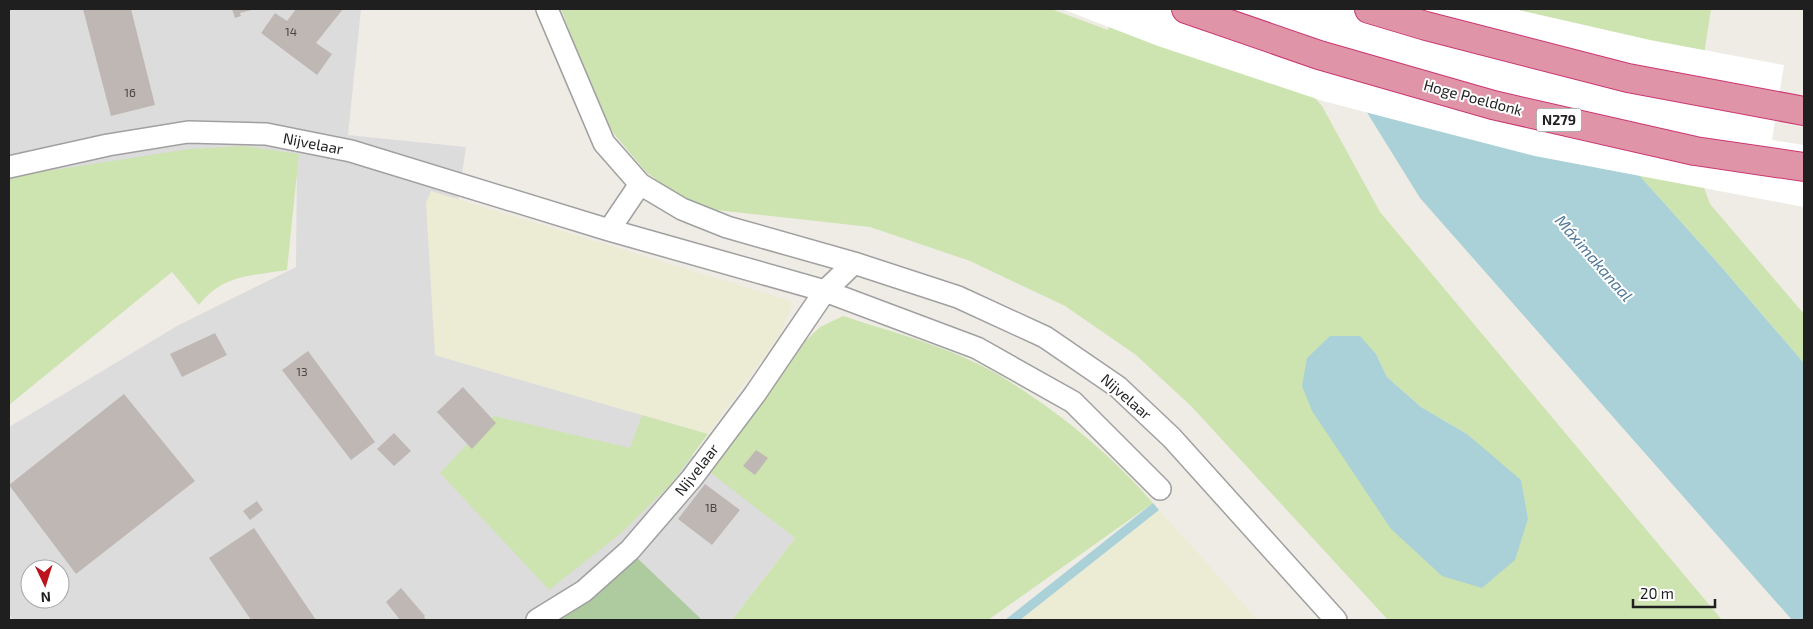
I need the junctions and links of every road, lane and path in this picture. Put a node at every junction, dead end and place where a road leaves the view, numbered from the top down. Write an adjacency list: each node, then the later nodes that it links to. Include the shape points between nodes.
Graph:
1 (546, 9): 7 (street, Nijvelaar, via 604,143)
2 (1186, 9): 6 (highway, Hoge Poeldonk / N279, via 1319,55 1493,105 1695,151)
3 (1369, 9): 4 (highway, via 1628,78)
4 (1796, 108)
5 (9, 166): 8 (street, Nijvelaar, via 188,132 266,134 351,151)
6 (1804, 167)
7 (640, 184): 8 (street); 9 (street, Nijvelaar, via 682,209 727,227)
8 (609, 230): 10 (street, Nijvelaar)
9 (854, 263): 10 (street, Nijvelaar); 13 (street, Nijvelaar, via 958,297 1036,333 1118,387 1172,438)
10 (825, 291): 11 (street, Nijvelaar, via 976,348 1073,402); 12 (street, Nijvelaar, via 755,394 692,478 630,550 584,591)
11 (1160, 489)
12 (537, 620)
13 (1336, 620)

